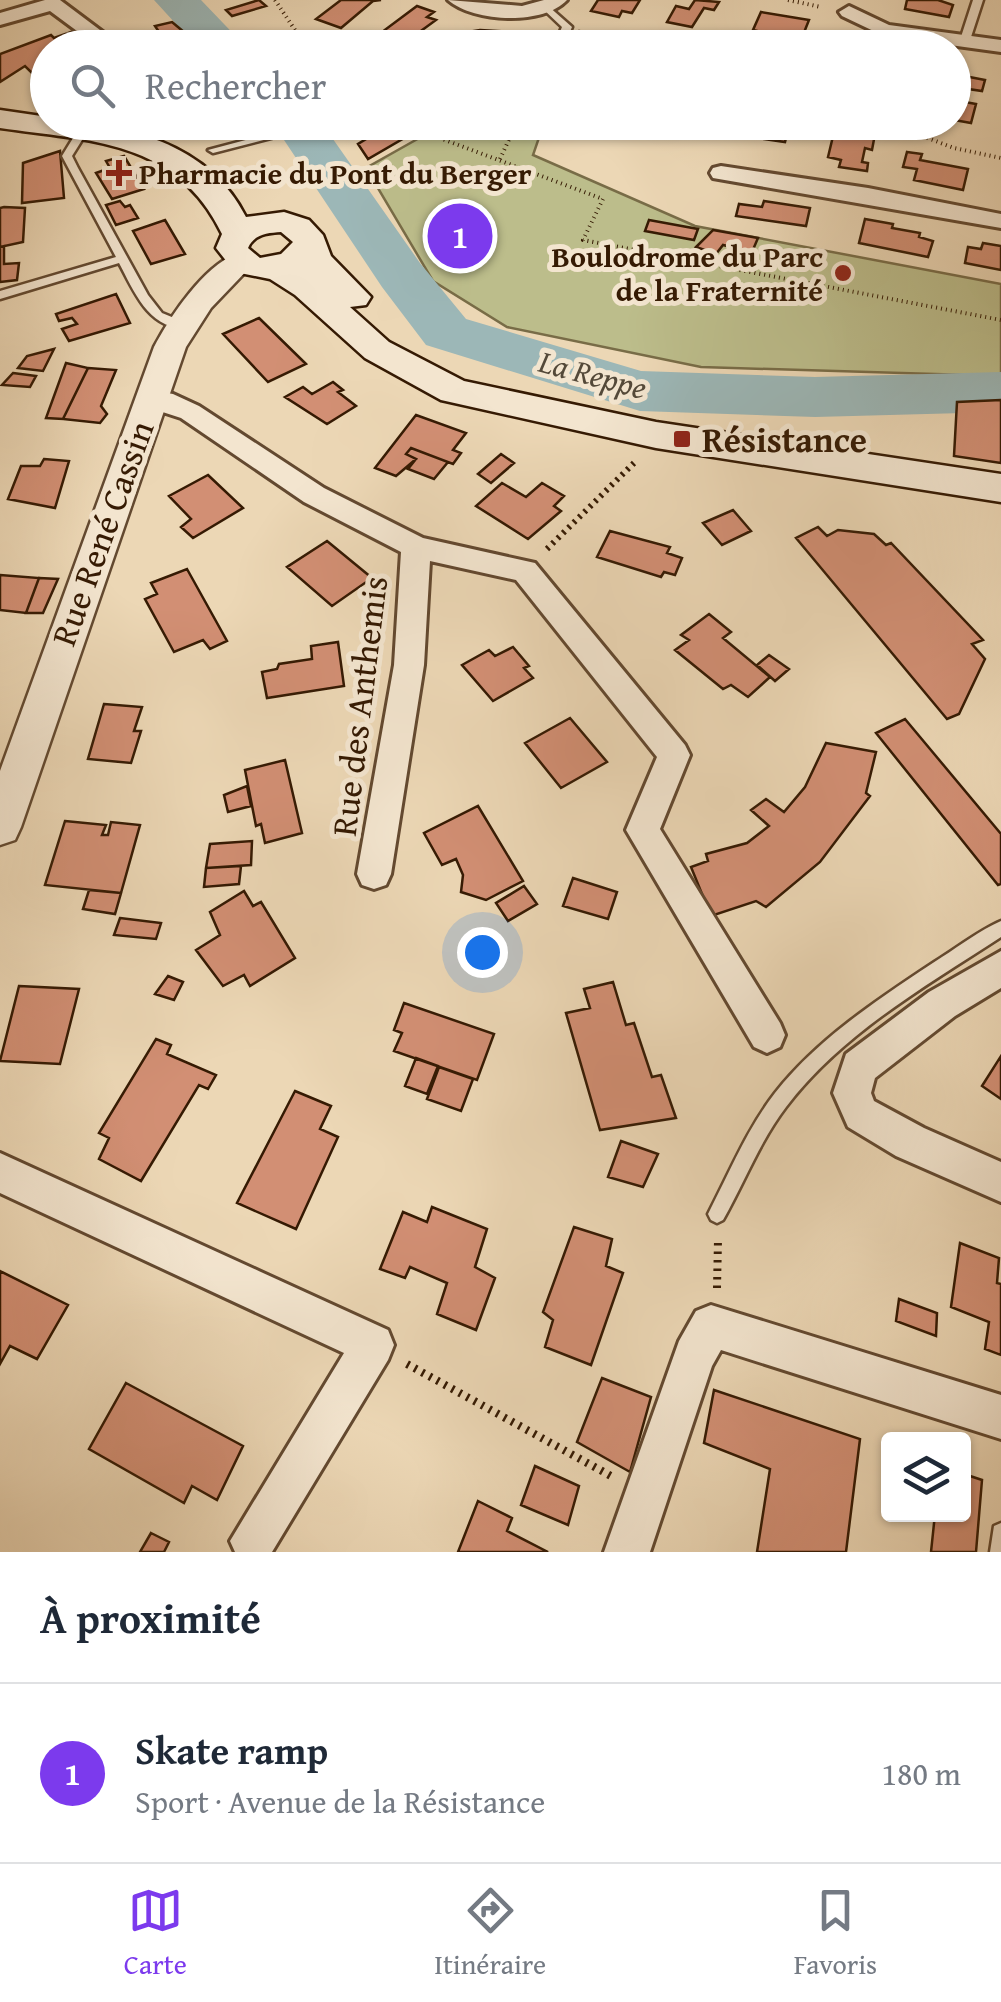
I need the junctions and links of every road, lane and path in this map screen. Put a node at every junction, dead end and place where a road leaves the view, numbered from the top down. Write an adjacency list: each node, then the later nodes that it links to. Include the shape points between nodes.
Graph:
1 (275, 0): 10 (path)
2 (458, 0): 4 (street, via 500,11)
3 (978, 0): 13 (lane)
4 (552, 4): 11 (lane)
5 (849, 12): 12 (street)
6 (76, 18): 7 (street, via 52,4); 8 (street); 9 (street)
7 (0, 20)
8 (38, 30)
9 (91, 30)
10 (296, 30)
11 (566, 30)
12 (884, 30)
13 (968, 30)
14 (30, 33): 15 (street)
15 (19, 36)
16 (971, 41): 17 (street)
17 (1001, 46)
18 (30, 115): 19 (main road)
19 (0, 116): 20 (main road)
20 (30, 120)
21 (76, 140): 35 (lane, via 66,156)
22 (131, 140): 34 (main road, via 193,168 224,204)
23 (191, 140): 28 (main road)
24 (263, 140): 28 (lane)
25 (447, 140): 30 (path)
26 (509, 140): 30 (path)
27 (933, 140): 29 (path)
28 (213, 150): 33 (main road)
29 (1001, 158)
30 (500, 159): 38 (path, via 603,199 583,240)
31 (720, 172): 32 (street)
32 (1001, 221)
33 (296, 234): 34 (main road, via 259,223); 36 (main road, via 294,262); 41 (main road, via 333,278 414,350)
34 (239, 248): 36 (main road); 39 (street, Rue René Cassin)
35 (122, 259): 37 (lane); 39 (lane, via 158,316)
36 (276, 268): 41 (main road, via 308,286 377,350 413,372 454,391)
37 (0, 295)
38 (1001, 320)
39 (180, 325): 40 (street, Rue René Cassin)
40 (150, 399): 44 (street, Rue des Anthemis, via 190,412 314,495); 46 (street, Rue René Cassin)
41 (518, 404): 43 (main road, via 656,435)
42 (632, 465): 45 (path)
43 (1001, 488)
44 (416, 547): 45 (street, Rue des Anthemis); 47 (street, Rue des Anthemis, via 408,666)
45 (524, 571): 50 (street, via 674,755 643,830)
46 (0, 826)
47 (374, 874)
48 (1001, 928): 53 (lane, via 882,1007 791,1086)
49 (1001, 968): 52 (street, via 859,1067 852,1093 861,1114)
50 (767, 1035)
51 (0, 1173): 55 (street)
52 (1001, 1182)
53 (717, 1214): 54 (path, via 719,1275)
54 (711, 1326): 56 (street); 57 (street, via 694,1356)
55 (373, 1345): 57 (path); 59 (street)
56 (1001, 1417)
57 (647, 1496): 60 (street)
58 (1001, 1532): 61 (lane)
59 (253, 1541)
60 (627, 1552)
61 (1000, 1552)

